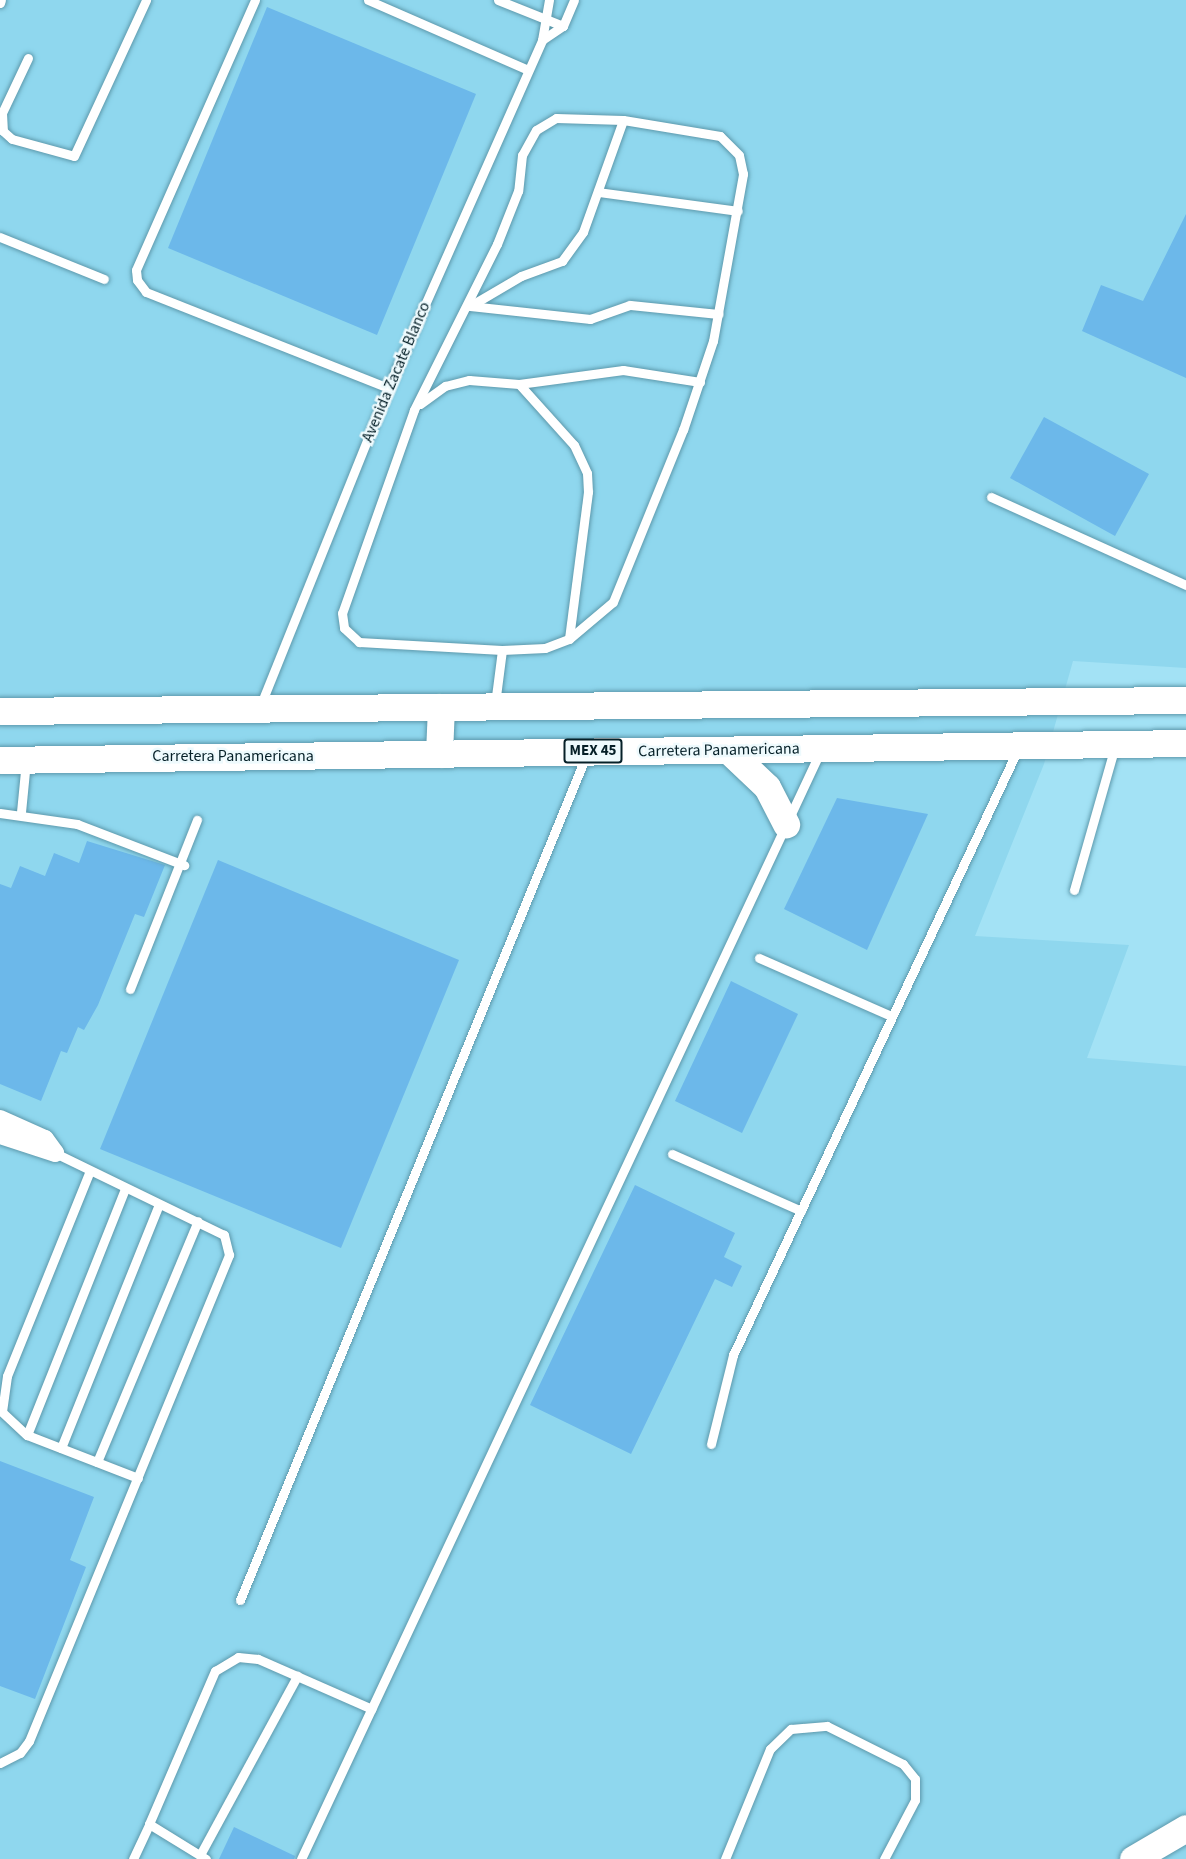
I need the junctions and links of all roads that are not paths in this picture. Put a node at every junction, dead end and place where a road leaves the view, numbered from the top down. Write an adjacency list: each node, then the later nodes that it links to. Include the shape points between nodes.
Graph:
1 (146, 0): 10 (lane, via 74,156 12,139 3,131 2,113)
2 (255, 0): 21 (lane, via 136,270 137,280 146,292)
3 (368, 0): 11 (lane)
4 (498, 0): 7 (lane)
5 (549, 0): 7 (lane, Avenida Zacate Blanco)
6 (574, 0): 8 (lane)
7 (543, 17): 8 (lane); 9 (lane, Avenida Zacate Blanco)
8 (563, 26): 9 (lane, Avenida Zacate Blanco)
9 (542, 40): 11 (lane, Avenida Zacate Blanco)
10 (28, 58)
11 (526, 69): 21 (lane, Avenida Zacate Blanco)
12 (623, 120): 13 (lane); 14 (lane, via 720,136 732,144 743,174); 17 (lane, via 556,118 536,130 522,155 518,191)
13 (598, 192): 14 (lane); 17 (lane, via 584,232 562,261 521,276)
14 (738, 211): 18 (lane)
15 (0, 237): 16 (lane)
16 (104, 279)
17 (470, 306): 18 (lane, via 590,319 630,305); 22 (lane, via 443,346)
18 (719, 314): 19 (lane)
19 (700, 382): 20 (lane, via 622,370); 25 (lane, via 613,602)
20 (519, 384): 22 (lane, via 470,380 445,386); 25 (lane, via 574,445 587,473)
21 (388, 388): 30 (lane, Avenida Zacate Blanco)
22 (414, 410): 26 (lane, via 342,613 344,628 359,642)
23 (991, 497): 24 (lane)
24 (1186, 585)
25 (569, 639): 26 (lane, via 545,648)
26 (502, 650): 29 (lane)
27 (1186, 700): 29 (main road)
28 (441, 707): 29 (main road); 30 (main road); 38 (main road)
29 (494, 707)
30 (259, 709): 31 (main road)
31 (0, 711)
32 (1116, 743): 33 (main road, Carretera Panamericana / MEX 45); 34 (main road, Carretera Panamericana / MEX 45); 45 (lane)
33 (1186, 743)
34 (1021, 744): 35 (main road, Carretera Panamericana / MEX 45); 48 (lane)
35 (822, 747): 37 (main road, Carretera Panamericana / MEX 45); 43 (lane)
36 (588, 751): 37 (main road, Carretera Panamericana / MEX 45); 38 (main road, Carretera Panamericana / MEX 45); 63 (lane)
37 (729, 751): 43 (main road, via 767,787)
38 (439, 754): 39 (main road, Carretera Panamericana / MEX 45)
39 (13, 760): 40 (lane)
40 (21, 812): 41 (lane); 44 (lane, via 77,824)
41 (0, 813)
42 (197, 820): 44 (lane)
43 (786, 824): 65 (lane)
44 (184, 864): 47 (lane)
45 (1074, 890)
46 (759, 958): 48 (lane)
47 (130, 989)
48 (889, 1016): 56 (lane)
49 (0, 1119): 51 (street, via 45,1139)
50 (0, 1135): 51 (street)
51 (55, 1153): 53 (lane)
52 (672, 1154): 56 (lane)
53 (89, 1173): 54 (lane); 58 (lane, via 0,1400 8,1423)
54 (124, 1191): 55 (lane); 58 (lane)
55 (158, 1207): 57 (lane); 60 (lane)
56 (801, 1211): 59 (lane, via 733,1355)
57 (198, 1221): 61 (lane); 62 (lane, via 224,1235 228,1255)
58 (27, 1435): 60 (lane)
59 (711, 1444)
60 (61, 1448): 61 (lane)
61 (97, 1462): 62 (lane)
62 (138, 1478): 66 (lane, via 29,1741 20,1753)
63 (240, 1600)
64 (297, 1676): 65 (lane); 67 (lane, via 258,1659 238,1658 215,1671); 69 (lane)
65 (372, 1709): 71 (lane)
66 (0, 1763)
67 (149, 1824): 69 (lane); 70 (lane)
68 (1186, 1828): 74 (main road)
69 (203, 1857)
70 (133, 1859)
71 (301, 1859)
72 (725, 1859): 73 (lane, via 770,1749 791,1729 826,1726 903,1764 915,1779 915,1800)
73 (884, 1859)
74 (1133, 1859)

